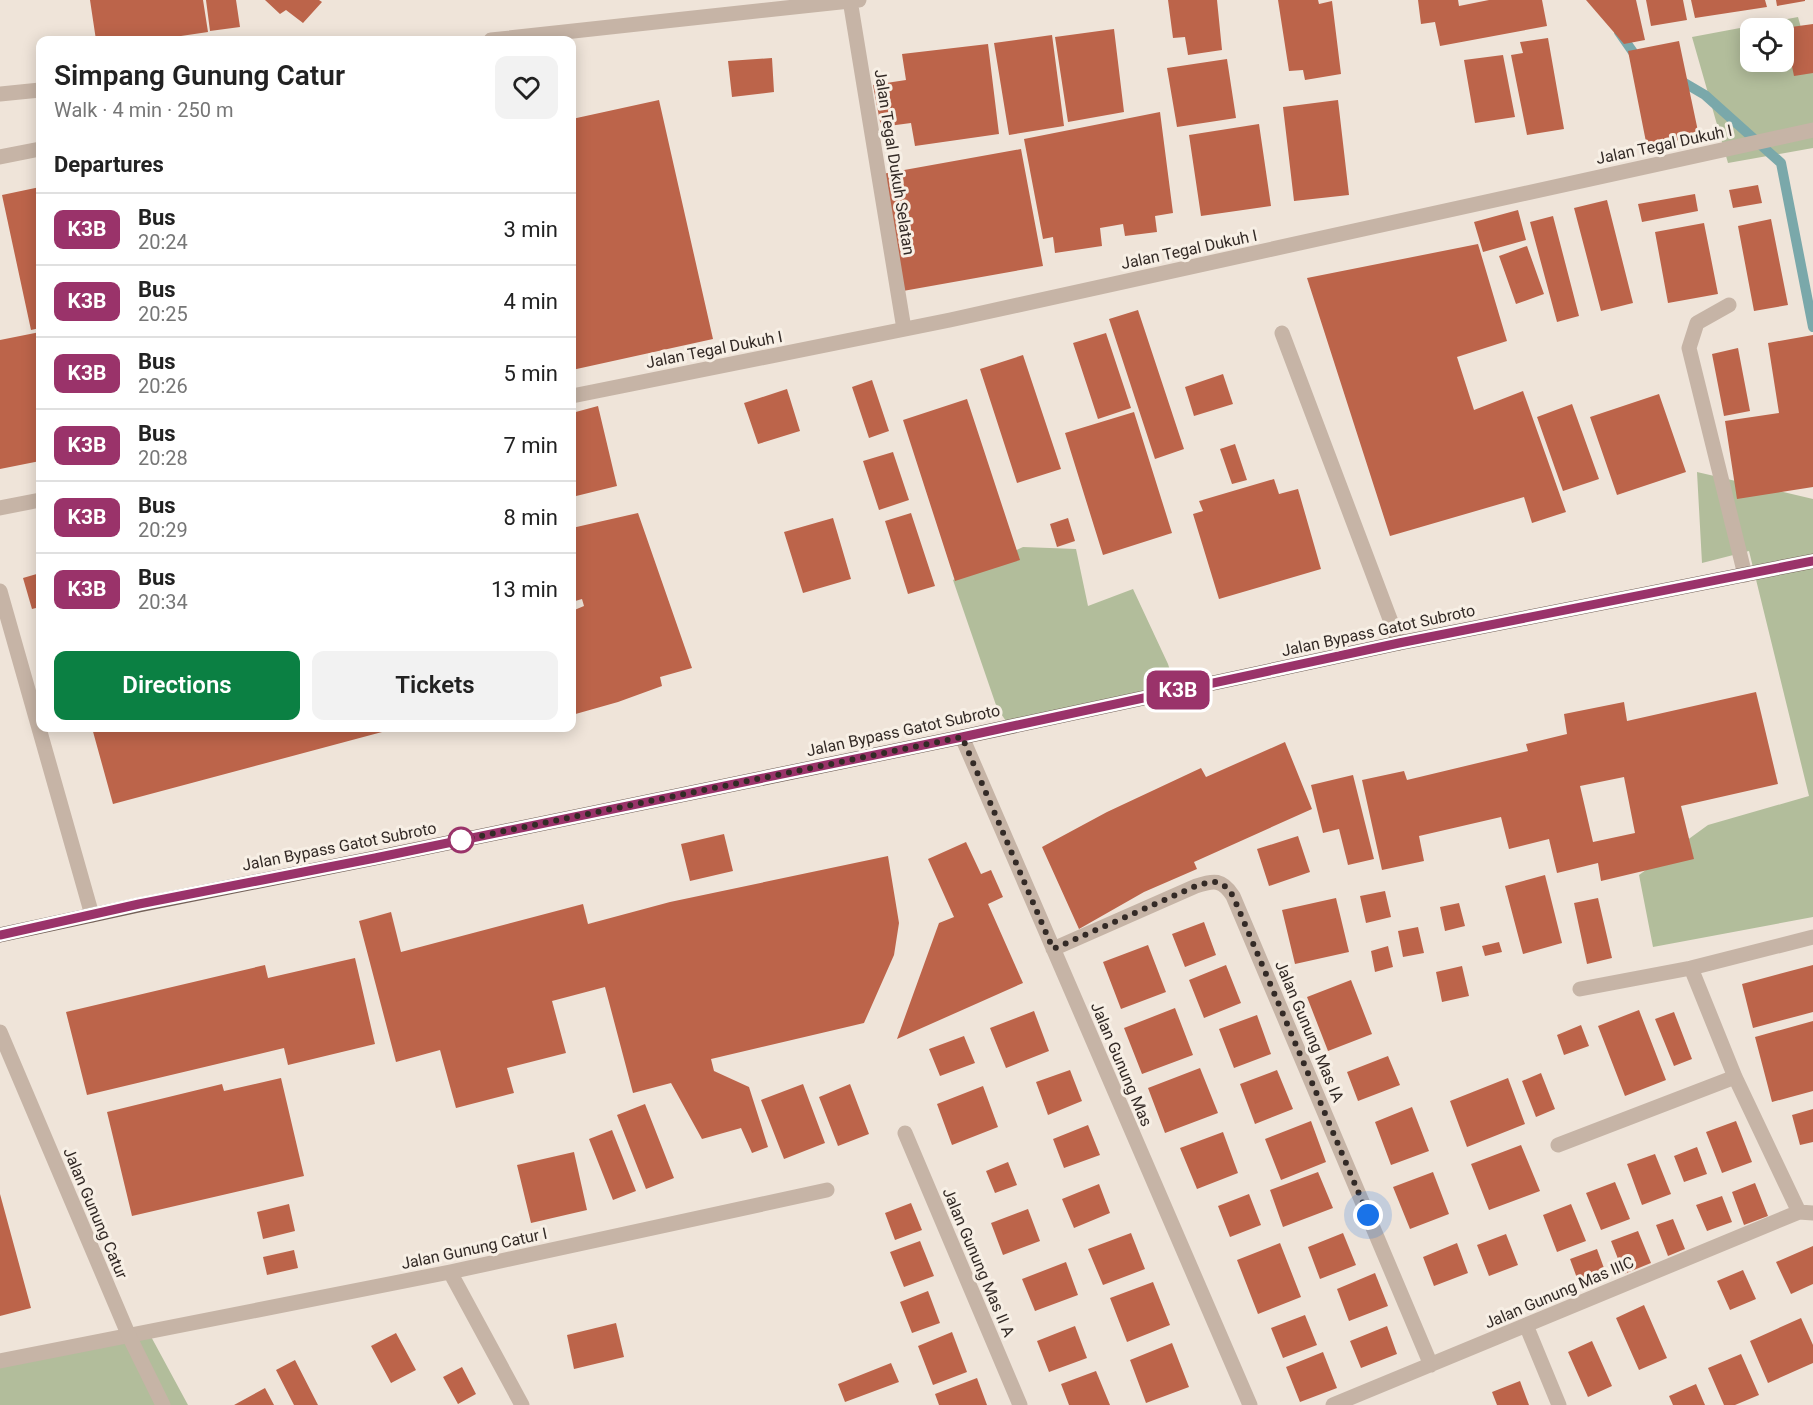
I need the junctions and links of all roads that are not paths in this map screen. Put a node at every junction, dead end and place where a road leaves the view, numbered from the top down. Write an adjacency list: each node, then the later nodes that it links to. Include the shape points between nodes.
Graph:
1 (853, 0): 2 (street); 9 (street, Jalan Tegal Dukuh Selatan)
2 (527, 36)
3 (36, 90): 4 (street)
4 (0, 94)
5 (1813, 130): 9 (street, Jalan Tegal Dukuh I)
6 (36, 149): 7 (street)
7 (0, 157)
8 (1729, 305): 15 (street, via 1697,323 1689,348)
9 (904, 329): 11 (street, Jalan Tegal Dukuh I)
10 (1282, 333): 17 (street)
11 (576, 395)
12 (36, 501): 13 (street)
13 (0, 508)
14 (1813, 561): 15 (main road, Jalan Bypass Gatot Subroto)
15 (1745, 575): 17 (main road, Jalan Bypass Gatot Subroto)
16 (0, 591): 18 (street)
17 (1399, 643): 20 (main road, Jalan Bypass Gatot Subroto)
18 (36, 718)
19 (40, 732): 21 (street)
20 (962, 737): 21 (main road, Jalan Bypass Gatot Subroto); 24 (street, Jalan Gunung Mas)
21 (92, 915): 22 (main road, Jalan Bypass Gatot Subroto)
22 (0, 935)
23 (1813, 937): 25 (street)
24 (1053, 949): 37 (street, Jalan Gunung Mas IA, via 1201,884 1217,882 1227,886); 41 (street, Jalan Gunung Mas)
25 (1691, 968): 26 (street); 28 (street)
26 (1580, 989)
27 (0, 1032): 35 (street, Jalan Gunung Catur)
28 (1735, 1077): 30 (street); 32 (street)
29 (905, 1133): 40 (street, Jalan Gunung Mas II A)
30 (1557, 1146)
31 (827, 1190): 33 (street, Jalan Gunung Catur I)
32 (1806, 1212): 34 (street, Jalan Gunung Mas IIIC)
33 (450, 1272): 35 (street, Jalan Gunung Catur I); 39 (street)
34 (1526, 1326): 37 (street, Jalan Gunung Mas IIIC); 43 (street)
35 (129, 1336): 36 (street, Jalan Gunung Catur I); 38 (street, Jalan Gunung Catur)
36 (0, 1361)
37 (1431, 1365): 42 (street, Jalan Gunung Mas IIIC)
38 (163, 1405)
39 (522, 1405)
40 (1020, 1405)
41 (1250, 1405)
42 (1333, 1405)
43 (1558, 1405)

